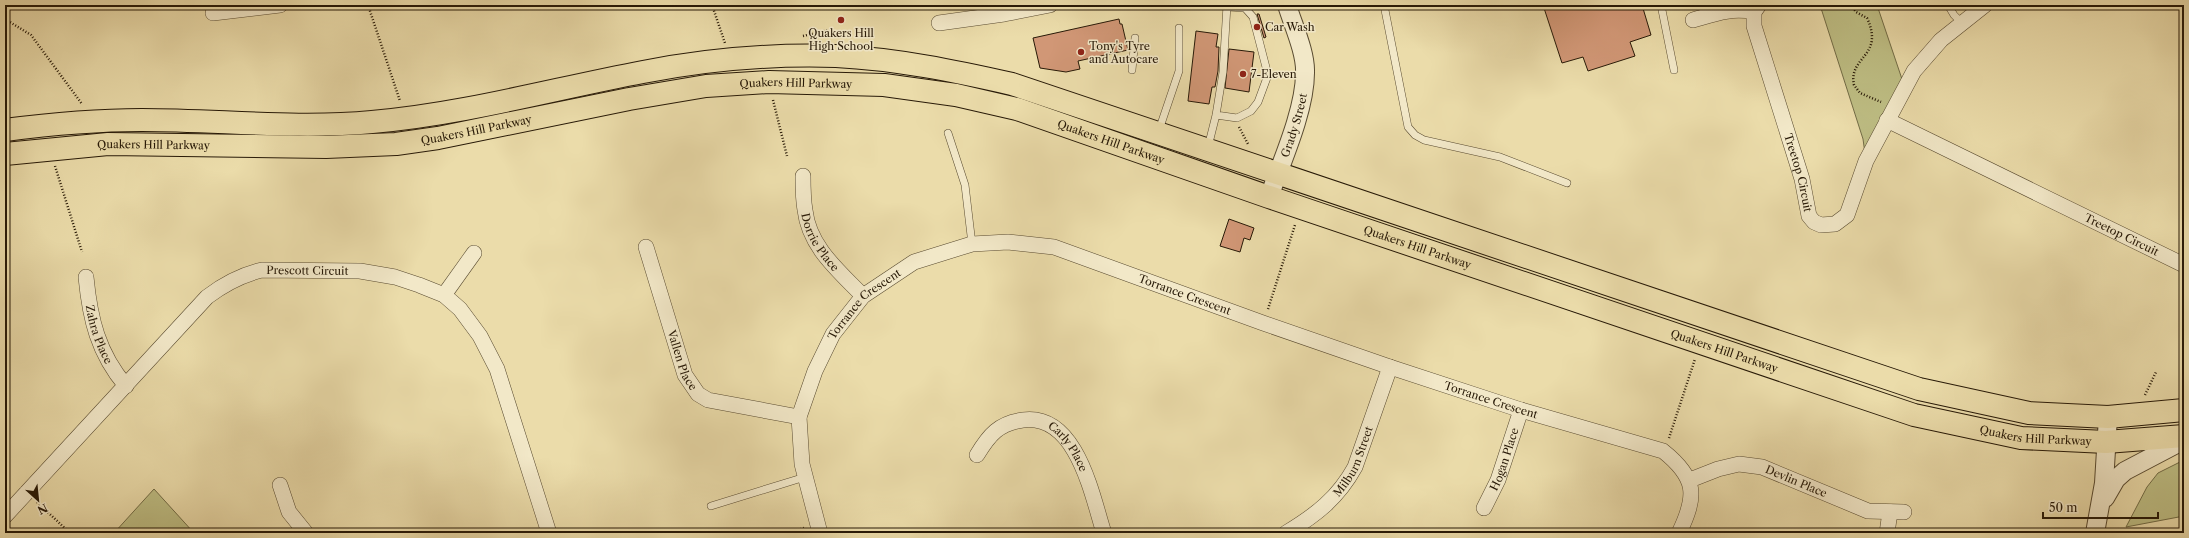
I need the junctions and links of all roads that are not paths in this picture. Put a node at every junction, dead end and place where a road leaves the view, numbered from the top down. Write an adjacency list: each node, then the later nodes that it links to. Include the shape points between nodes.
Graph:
1 (280, 5): 10 (street)
2 (1050, 5): 12 (street)
3 (1287, 5): 25 (street, Grady Street, via 1306,72 1303,94)
4 (1384, 5): 27 (lane, via 1408,127 1415,135 1424,140 1500,157)
5 (1661, 5): 17 (lane)
6 (1948, 5): 13 (lane)
7 (1985, 5): 13 (street, Treetop Circuit)
8 (1227, 6): 19 (lane, via 1223,72); 19 (lane, via 1245,8 1253,17 1268,75 1261,95 1246,114 1233,118)
9 (1757, 9): 11 (street, Treetop Circuit, via 1730,9); 18 (street, Treetop Circuit, via 1754,26 1802,179 1809,216 1814,222 1821,225 1835,224 1847,215 1866,161)
10 (213, 13)
11 (1693, 20)
12 (939, 23)
13 (1962, 23): 18 (street, Treetop Circuit, via 1941,40 1914,71)
14 (1179, 28): 22 (lane, via 1179,72)
15 (1135, 38): 16 (lane)
16 (1132, 70)
17 (1674, 70)
18 (1891, 114): 32 (street, Treetop Circuit)
19 (1216, 115): 23 (lane)
20 (5, 130): 22 (main road, Quakers Hill Parkway, via 74,122 142,120 327,124 369,122 451,112 644,72 698,64 836,56 948,69 1012,84)
21 (948, 133): 29 (lane, via 965,185)
22 (1158, 133): 23 (main road, Quakers Hill Parkway)
23 (1208, 149): 25 (main road, Quakers Hill Parkway)
24 (5, 154): 28 (main road, Quakers Hill Parkway, via 108,144 326,147 396,144 706,86 769,82 877,84 956,95 1017,109)
25 (1278, 172): 28 (street, Grady Street); 41 (main road, Quakers Hill Parkway, via 1919,389 2029,413)
26 (802, 176): 35 (street, Dorrie Place, via 805,211 814,239 827,258)
27 (1567, 183)
28 (1269, 197): 44 (main road, Quakers Hill Parkway, via 1914,415 2021,438)
29 (972, 244): 35 (street, Torrance Crescent, via 914,262); 36 (street, Torrance Crescent, via 1008,242 1054,246)
30 (646, 247): 40 (street, Vallen Place, via 686,375 698,394 713,401)
31 (474, 253): 34 (street)
32 (2184, 265)
33 (86, 277): 37 (street, Zahra Place, via 91,316 103,353)
34 (444, 295): 37 (street, Prescott Circuit, via 396,277 360,271 274,269 248,274 222,286 207,297); 54 (street, Prescott Circuit, via 460,309 490,352)
35 (863, 296): 40 (street, Torrance Crescent, via 833,334 815,371)
36 (1390, 367): 38 (street, Torrance Crescent); 57 (street, Milburn Street, via 1355,467 1346,483 1322,510)
37 (126, 386): 52 (street, Prescott Circuit)
38 (1521, 410): 47 (street, Torrance Crescent, via 1663,451 1679,464); 51 (street, Hogan Place, via 1498,480)
39 (2184, 410): 41 (main road, Quakers Hill Parkway)
40 (799, 417): 46 (street, Torrance Crescent)
41 (2108, 417): 44 (street)
42 (2184, 436): 44 (main road, Quakers Hill Parkway)
43 (2184, 440): 49 (street, via 2125,471 2116,479)
44 (2106, 442): 49 (street)
45 (977, 455): 56 (street, Carly Place, via 989,436 1008,423 1028,419 1052,426 1076,451)
46 (805, 477): 50 (lane); 55 (street, Torrance Crescent)
47 (1690, 480): 58 (street, via 1692,496 1688,514); 59 (street, Devlin Place, via 1739,464 1762,467 1868,511 1897,512)
48 (280, 485): 53 (street, via 289,512)
49 (2101, 504): 60 (street)
50 (711, 506)
51 (1484, 508)
52 (5, 516)
53 (306, 533)
54 (549, 533)
55 (820, 533)
56 (1104, 533)
57 (1286, 533)
58 (1679, 533)
59 (1887, 533)
60 (2095, 533)

